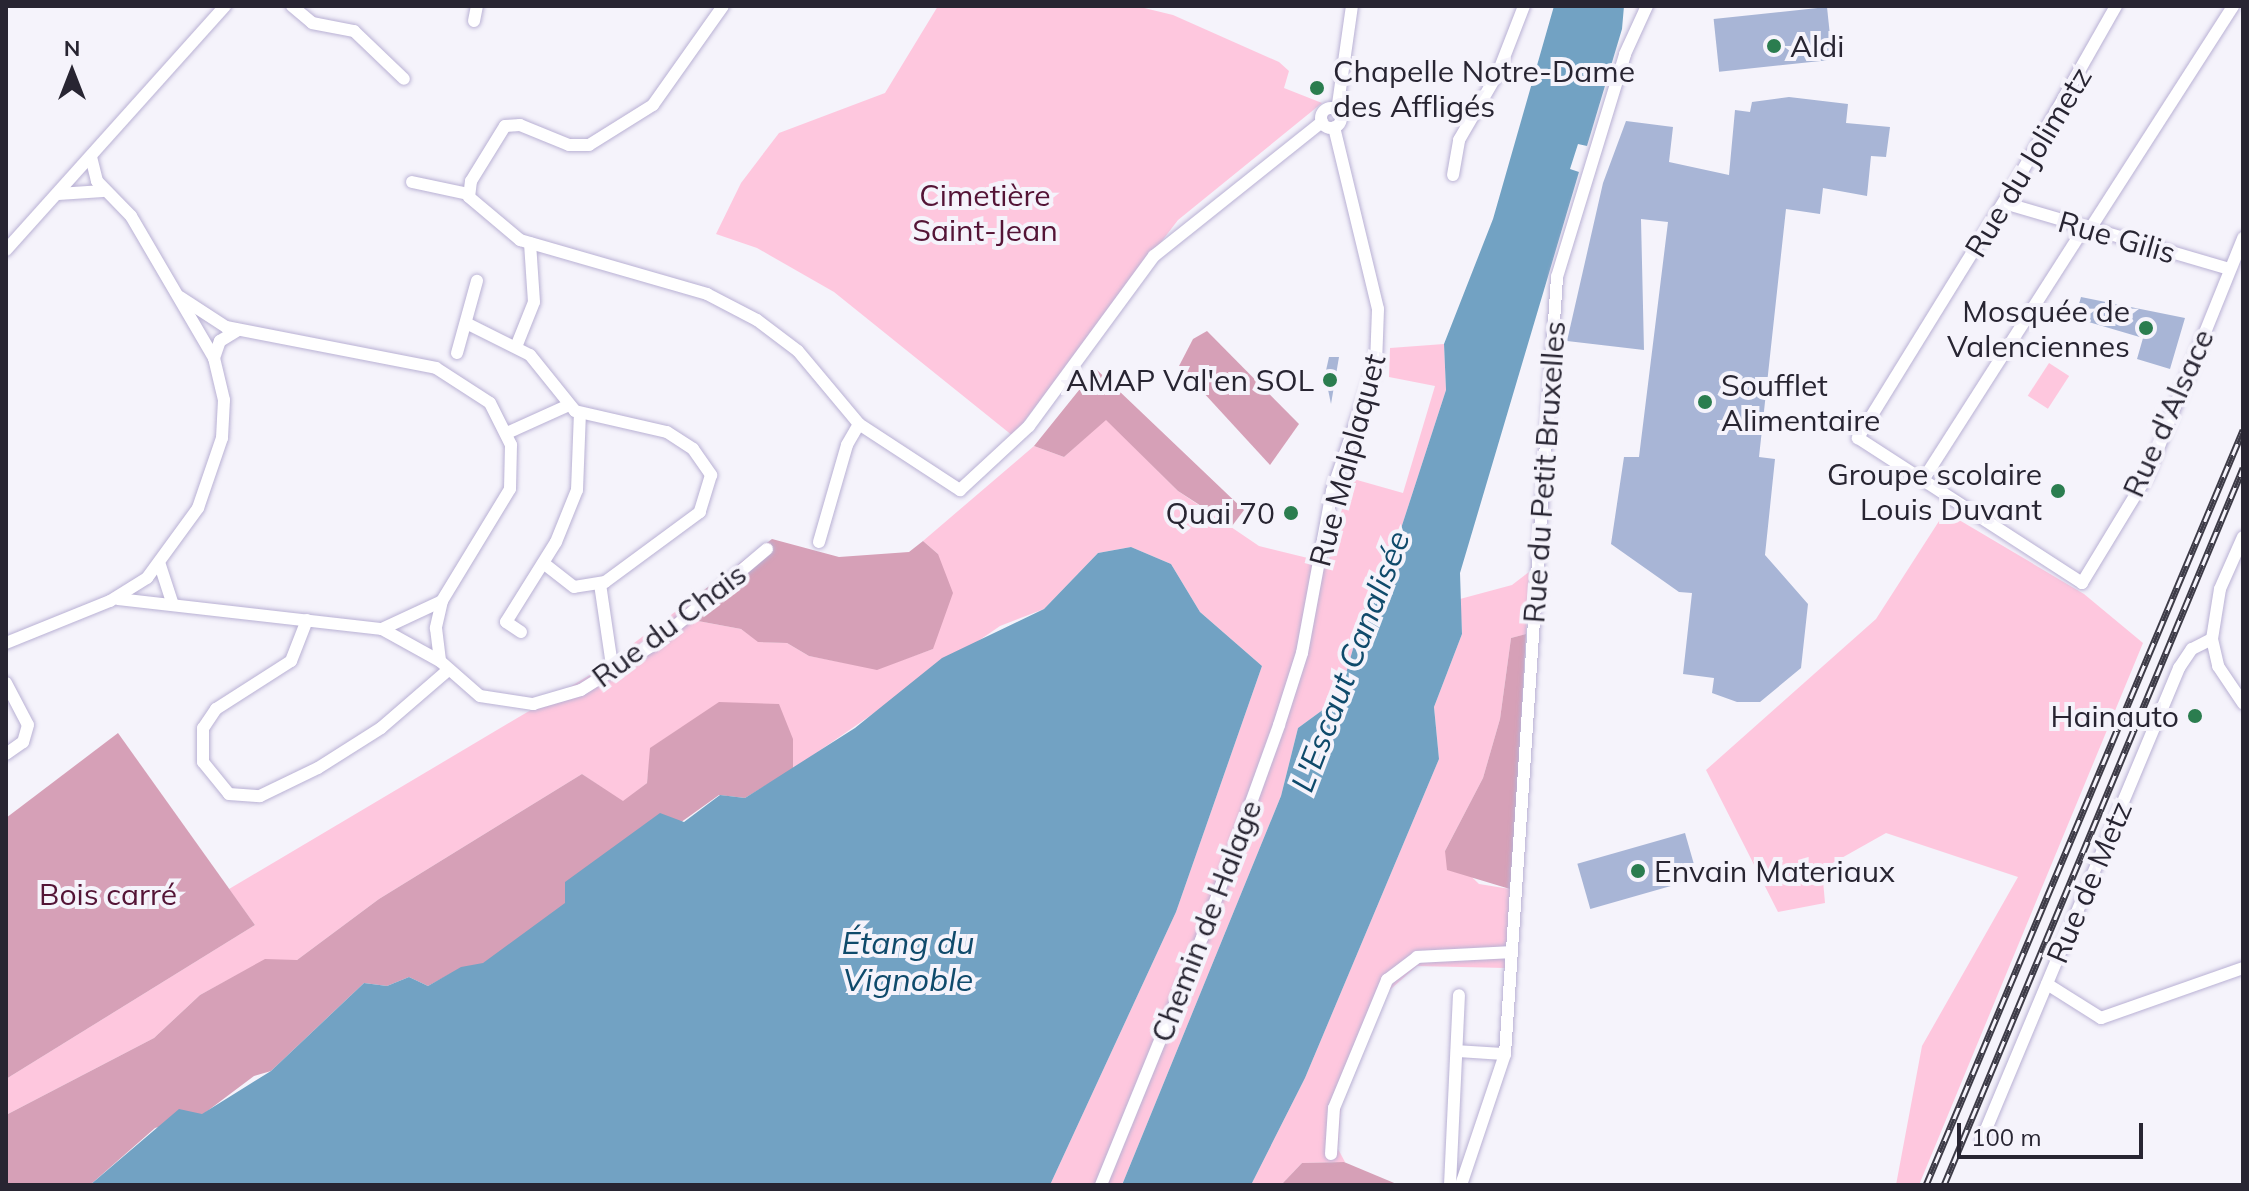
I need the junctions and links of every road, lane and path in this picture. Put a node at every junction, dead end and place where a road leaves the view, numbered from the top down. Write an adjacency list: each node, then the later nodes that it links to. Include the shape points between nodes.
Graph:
1 (225, 6): 13 (street)
2 (292, 6): 11 (street, via 312,23 354,31)
3 (477, 6): 10 (street)
4 (723, 6): 18 (street, via 653,105 589,145 569,145 520,125 505,126 494,135)
5 (1352, 6): 12 (street, via 1337,111 1324,111)
6 (1524, 6): 14 (street, via 1498,73 1459,140)
7 (1647, 6): 57 (street, Rue du Petit Bruxelles, via 1625,54 1557,277)
8 (2116, 6): 19 (street, Rue du Jolimetz)
9 (2233, 6): 20 (street)
10 (474, 21)
11 (404, 79)
12 (1328, 125): 33 (street, via 1164,247 1029,426 960,490); 50 (street, Rue Malplaquet, via 1376,301 1380,341 1329,502)
13 (91, 157): 16 (street); 17 (street)
14 (1453, 175)
15 (412, 182): 18 (street)
16 (103, 191): 17 (street); 26 (street, via 131,216)
17 (58, 194): 23 (street)
18 (468, 194): 22 (street, via 476,207)
19 (2004, 203): 20 (street, Rue Gilis); 35 (street, Rue du Jolimetz, via 1858,438)
20 (2087, 229): 24 (street, Rue Gilis); 35 (street)
21 (2243, 238): 24 (street, Rue d'Alsace)
22 (530, 243): 29 (street, via 534,302); 33 (street, via 734,307 791,345)
23 (6, 250)
24 (2230, 269): 35 (street, Rue d'Alsace, via 2147,476 2082,583)
25 (477, 281): 27 (street)
26 (180, 297): 28 (street, via 205,319); 31 (street)
27 (470, 325): 29 (street); 30 (street)
28 (238, 330): 31 (street, via 220,341); 34 (street, via 436,368 485,398)
29 (516, 347): 32 (street, via 539,363)
30 (457, 353)
31 (214, 358): 40 (street, via 224,409 218,458 198,508)
32 (574, 409): 34 (street); 39 (street, via 577,490); 41 (street, via 667,432 693,449 711,475 700,512)
33 (859, 424): 37 (street, via 847,445)
34 (507, 433): 43 (street, via 513,464 508,497)
35 (1923, 480)
36 (2243, 537): 48 (street, via 2220,589)
37 (819, 542)
38 (767, 549): 52 (street, Rue du Chais)
39 (543, 563): 41 (street, via 568,585); 47 (street, via 506,622)
40 (160, 565): 42 (street); 44 (street)
41 (600, 584): 52 (street)
42 (110, 601): 44 (street, Rue du Chais); 49 (street)
43 (442, 601): 46 (street); 51 (street, via 435,636)
44 (172, 603): 45 (street, Rue du Chais)
45 (307, 620): 46 (street, Rue du Chais); 51 (street, via 291,661 216,709 203,728 203,762 229,794 260,796 318,768 381,728)
46 (382, 629): 51 (street, Rue du Chais)
47 (521, 632)
48 (2212, 639): 54 (street, via 2218,666); 59 (street, Rue de Metz, via 2192,649 2179,668)
49 (6, 643)
50 (1302, 653): 65 (street, Chemin de Halage, via 1202,938)
51 (443, 666): 52 (street, Rue du Chais, via 480,696 516,705 561,698)
52 (613, 672)
53 (6, 683): 56 (street, via 28,725 23,742)
54 (2237, 686): 55 (street)
55 (2243, 703)
56 (6, 754)
57 (1512, 952): 62 (street, Rue du Petit Bruxelles); 64 (street, via 1411,958 1384,984 1332,1114)
58 (2243, 968): 59 (street, via 2101,1018)
59 (2047, 984): 63 (street, Rue de Metz)
60 (1459, 995): 61 (street)
61 (1457, 1051): 62 (street); 66 (street)
62 (1505, 1054): 67 (street, Rue du Petit Bruxelles)
63 (1982, 1139)
64 (1331, 1154)
65 (1101, 1185)
66 (1450, 1185)
67 (1461, 1185)

